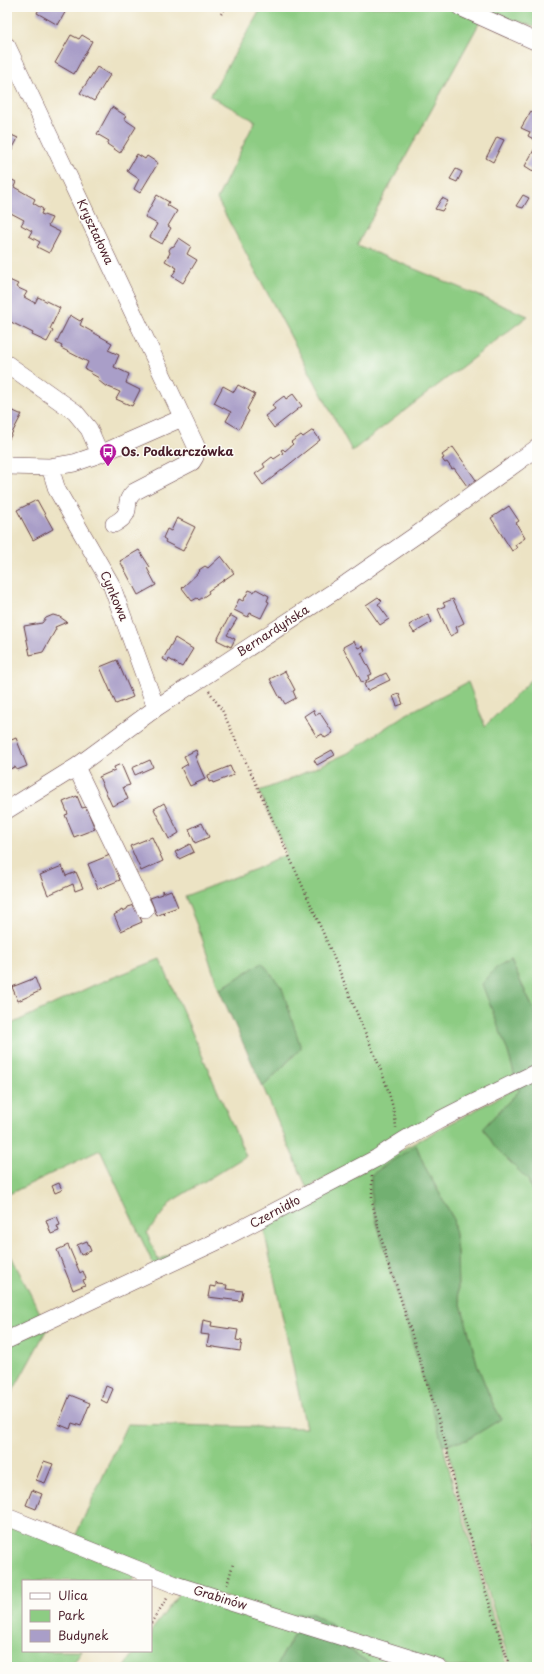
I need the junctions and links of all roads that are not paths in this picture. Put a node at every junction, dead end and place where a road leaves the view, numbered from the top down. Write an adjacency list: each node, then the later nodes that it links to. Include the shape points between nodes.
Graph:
1 (460, 7): 2 (street)
2 (537, 42)
3 (7, 46): 5 (street, Kryształowa)
4 (7, 364): 7 (street, via 75,412 89,429)
5 (182, 418): 7 (street); 10 (street, Kryształowa, via 196,446 195,457 183,468 134,492 128,502 127,515)
6 (537, 448): 11 (street, Bernardyńska, via 410,540)
7 (100, 454): 9 (street, via 74,463)
8 (7, 466): 9 (street)
9 (50, 467): 11 (street, Cynkowa, via 57,490 113,588)
10 (114, 524)
11 (156, 708): 12 (street, Bernardyńska)
12 (76, 767): 13 (street, Bernardyńska); 14 (street)
13 (7, 810)
14 (145, 910)
15 (537, 1072): 16 (street, Czernidło, via 220,1240)
16 (7, 1340)
17 (7, 1517): 18 (street, Grabinów, via 176,1585)
18 (438, 1667)

